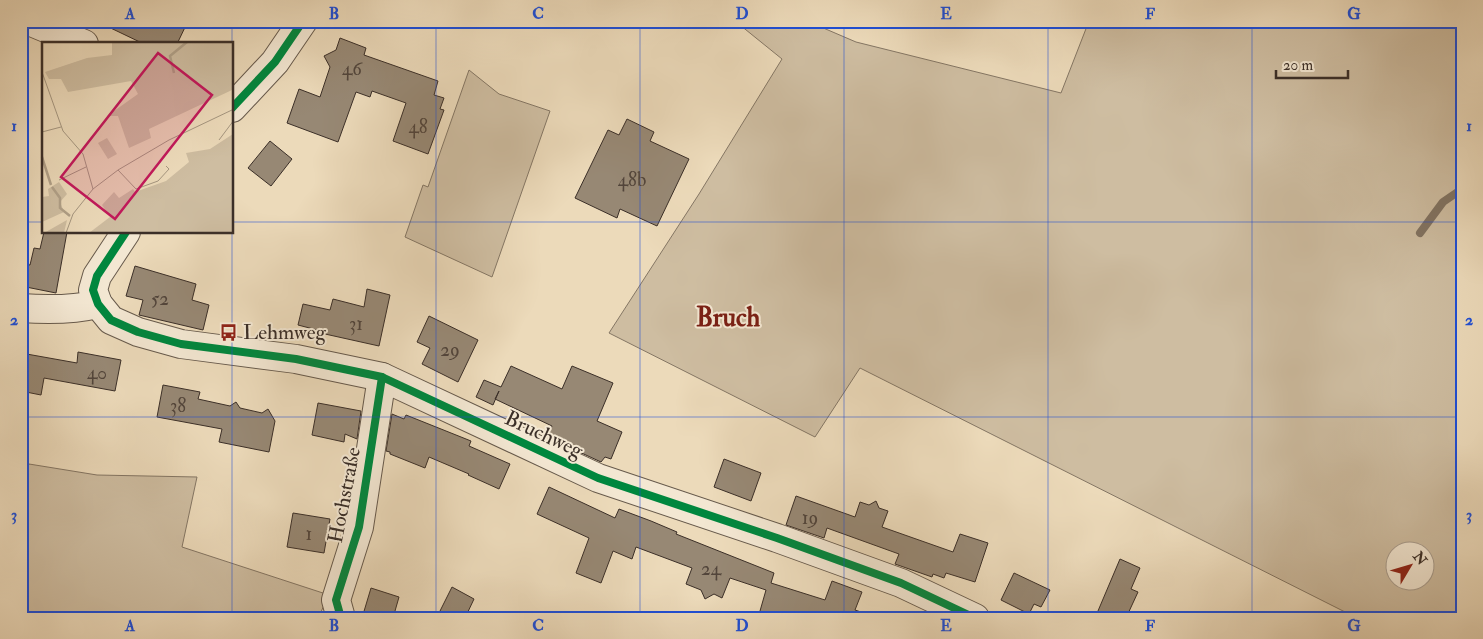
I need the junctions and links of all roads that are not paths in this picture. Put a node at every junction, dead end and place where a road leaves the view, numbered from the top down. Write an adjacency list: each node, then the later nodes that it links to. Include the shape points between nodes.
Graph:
1 (29, 21): 3 (street)
2 (303, 21): 4 (street, via 276,62)
3 (79, 42)
4 (234, 106)
5 (125, 234): 6 (street, via 97,276 93,290)
6 (98, 304): 7 (street, via 49,310); 8 (street, Bruchweg, via 112,320 138,332 181,344 296,360)
7 (21, 308)
8 (382, 377): 9 (street, Hochstraße, via 359,527 336,600); 10 (street, Bruchweg, via 598,478 901,583)
9 (341, 618)
10 (974, 618)

